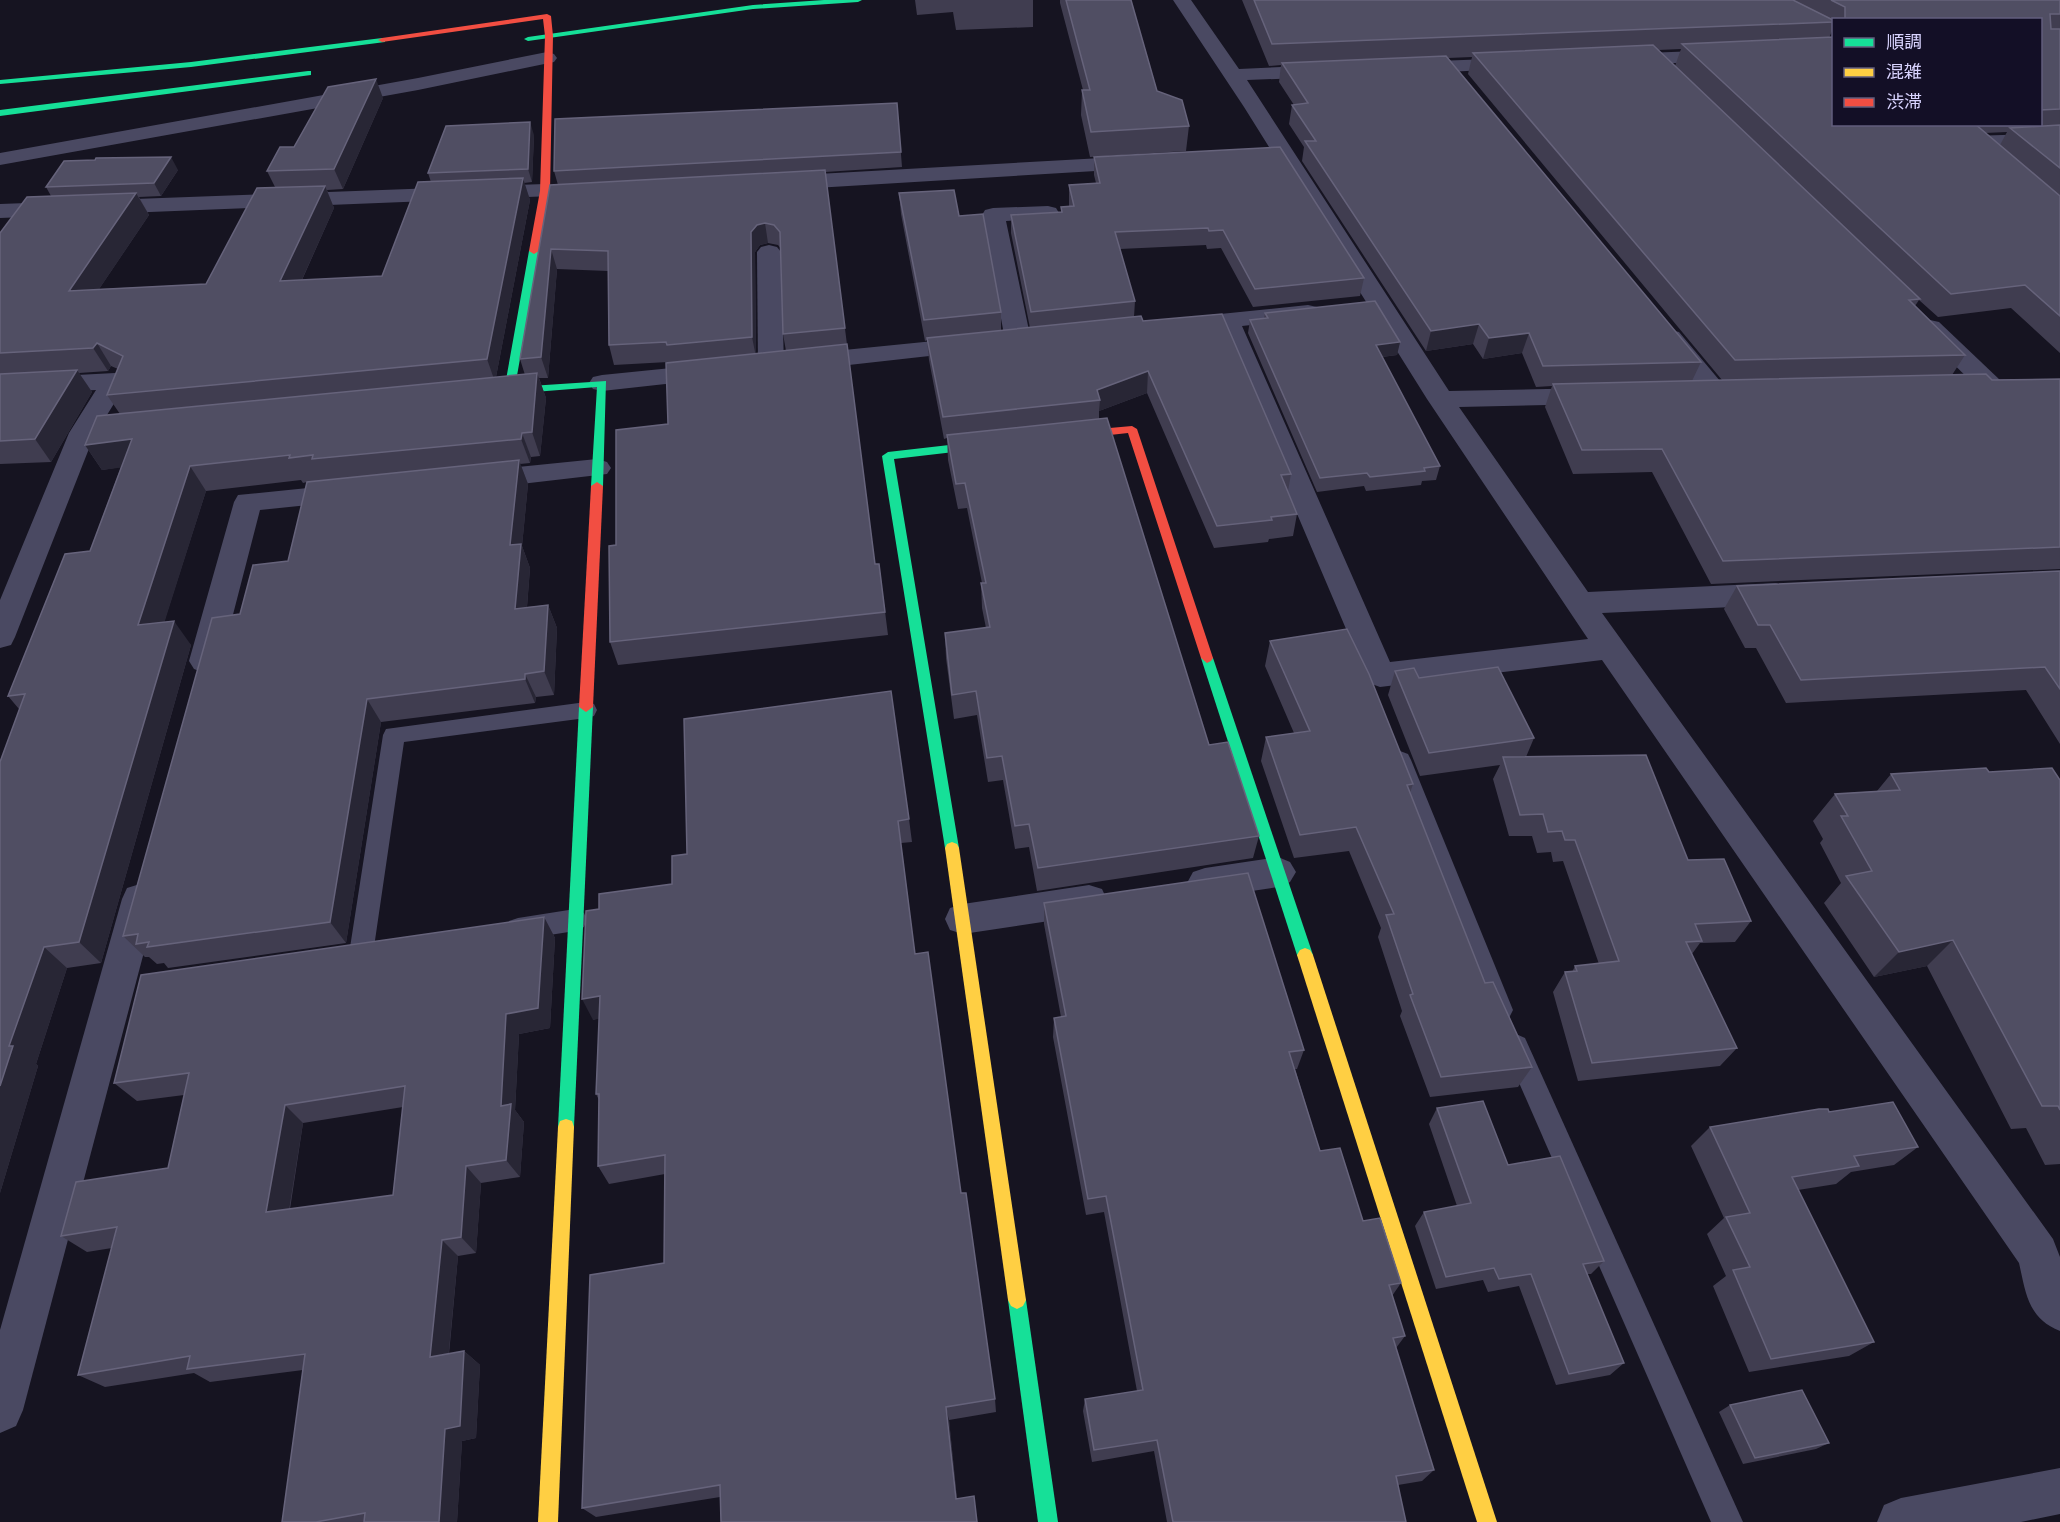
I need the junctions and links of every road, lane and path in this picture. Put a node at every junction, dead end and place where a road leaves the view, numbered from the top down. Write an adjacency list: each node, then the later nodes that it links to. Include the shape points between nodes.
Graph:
1 (858, 0): 3 (street, via 753,7)
2 (1182, 0): 14 (street)
3 (549, 36): 4 (street); 6 (street); 15 (street, via 547,16 282,55)
4 (514, 42)
5 (1743, 55): 7 (street)
6 (547, 58): 22 (street); 26 (street)
7 (1653, 59): 8 (street); 16 (street)
8 (1607, 60)
9 (1539, 63): 10 (street)
10 (1448, 66): 11 (street); 17 (street)
11 (1389, 69)
12 (327, 70): 18 (street)
13 (1341, 70): 14 (street)
14 (1235, 75): 20 (street)
15 (0, 82)
16 (1678, 83)
17 (1463, 84)
18 (0, 113)
19 (2060, 139): 24 (street, via 1963,136)
20 (1283, 155): 21 (street); 31 (street)
21 (1259, 156)
22 (0, 159)
23 (1164, 161): 25 (street)
24 (1998, 164)
25 (759, 184)
26 (544, 194): 27 (street); 28 (street); 37 (street, via 497,392)
27 (568, 195)
28 (0, 211)
29 (1048, 213): 36 (street, via 993,215 1030,339)
30 (769, 252): 36 (street)
31 (1358, 307): 33 (street); 42 (street)
32 (1915, 314): 39 (street, via 2003,387)
33 (1227, 320): 35 (street); 53 (street, via 1379,689)
34 (1656, 320): 40 (street, via 1728,393)
35 (1157, 327)
36 (753, 368): 37 (street)
37 (603, 383): 47 (street)
38 (0, 387): 44 (street, via 115,381)
39 (1956, 388)
40 (1680, 394)
41 (1620, 395): 42 (street)
42 (1440, 399): 51 (street)
43 (153, 426): 44 (street)
44 (82, 433): 52 (street)
45 (1051, 438): 58 (street, via 1132,429)
46 (1004, 443): 61 (street, via 888,456)
47 (597, 468): 48 (street); 55 (street)
48 (446, 483)
49 (376, 490): 54 (street, via 248,502)
50 (1801, 593): 51 (street)
51 (1578, 603): 53 (street)
52 (0, 637)
53 (1608, 648): 65 (street)
54 (198, 687)
55 (586, 710): 62 (street); 64 (lane, via 394,735)
56 (1390, 736): 72 (lane, via 1486,978)
57 (148, 872): 67 (street, via 128,986)
58 (1278, 872): 59 (street); 71 (street)
59 (1173, 887)
60 (1115, 896): 61 (street)
61 (963, 919): 70 (street)
62 (575, 920): 63 (lane); 69 (street)
63 (496, 933)
64 (361, 954)
65 (2049, 1253): 66 (street, via 2047,1293)
66 (2060, 1309)
67 (0, 1410)
68 (2060, 1491): 73 (street)
69 (548, 1522)
70 (1048, 1522)
71 (1487, 1522)
72 (1727, 1522)
73 (1901, 1522)

